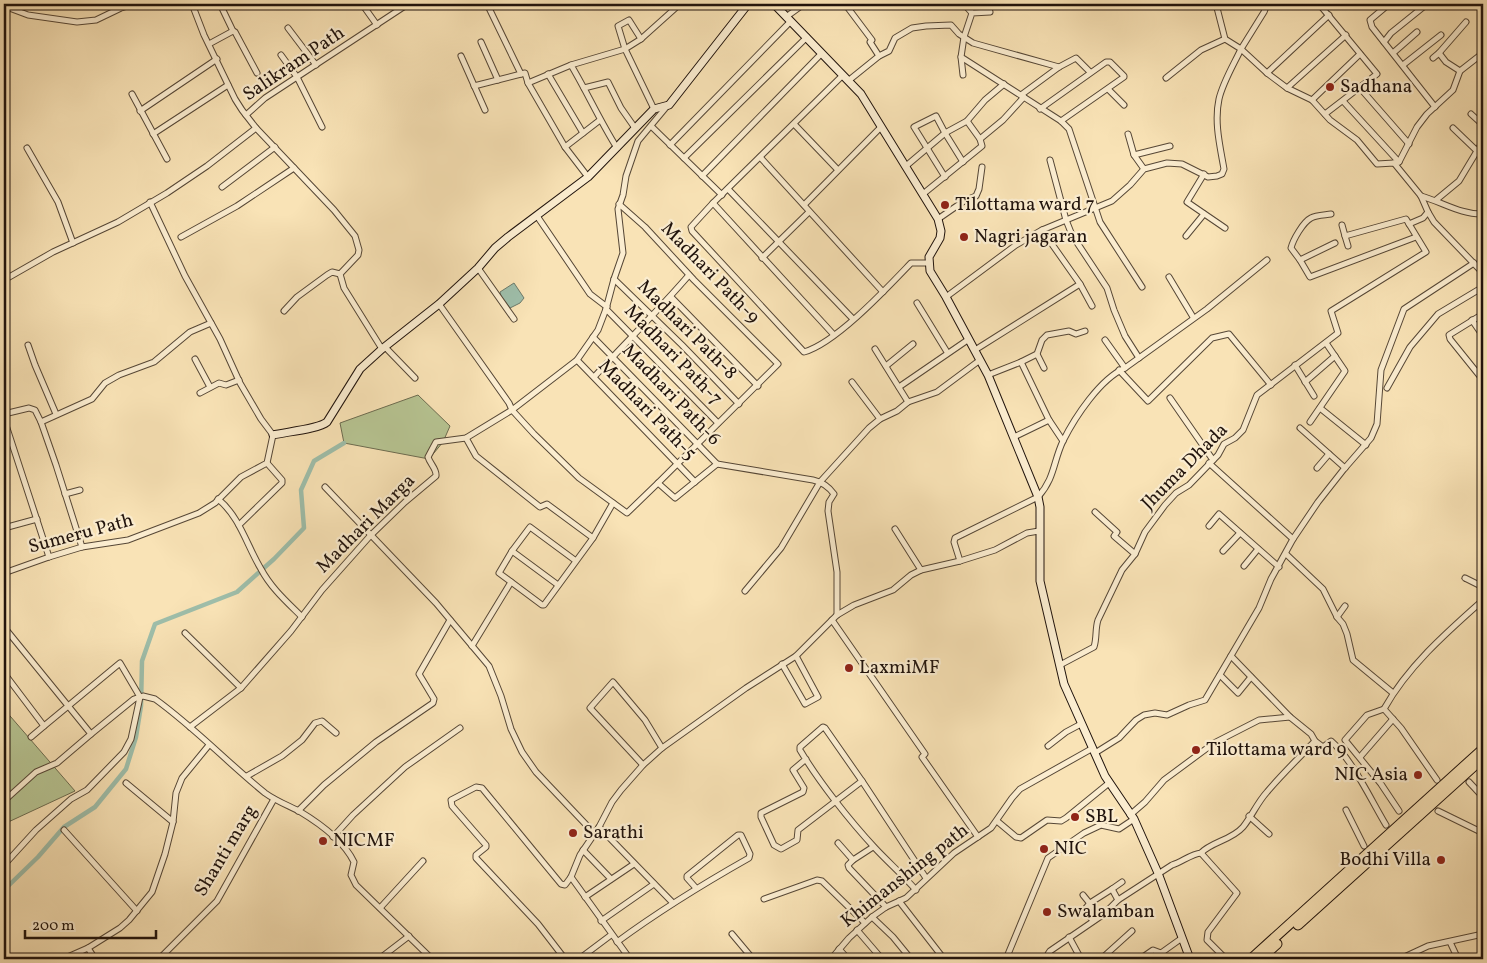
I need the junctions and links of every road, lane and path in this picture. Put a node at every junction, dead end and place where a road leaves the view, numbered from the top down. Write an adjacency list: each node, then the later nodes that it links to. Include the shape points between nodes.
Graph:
1 (134, 4): 19 (street, via 96,20 77,22 28,15)
2 (192, 4): 36 (street)
3 (220, 4): 26 (street)
4 (362, 4): 24 (street)
5 (408, 4): 24 (street, Salikram Path)
6 (486, 4): 58 (street)
7 (680, 4): 32 (street)
8 (748, 4): 77 (street)
9 (774, 4): 22 (street)
10 (804, 4): 22 (street)
11 (845, 4): 46 (street, via 872,40 870,42)
12 (964, 4): 20 (street)
13 (988, 4): 20 (street, via 990,12)
14 (1216, 4): 33 (street)
15 (1267, 4): 37 (street)
16 (1319, 4): 21 (street)
17 (1389, 4): 35 (street, via 1370,20)
18 (1427, 4): 35 (street)
19 (4, 6)
20 (972, 13): 31 (street)
21 (1329, 15): 28 (street); 57 (street)
22 (788, 19): 30 (street); 105 (street)
23 (1466, 22): 40 (street)
24 (377, 26): 50 (street, Salikram Path)
25 (288, 28): 50 (street)
26 (233, 31): 36 (street); 56 (street)
27 (1417, 32): 39 (street)
28 (1346, 35): 43 (street); 70 (street)
29 (1441, 35): 52 (street)
30 (807, 37): 42 (street); 115 (street)
31 (964, 37): 46 (street, via 950,25 919,26 897,37 889,51); 47 (street); 53 (street, via 973,43)
32 (641, 39): 38 (street); 38 (street, via 629,20 618,26)
33 (1225, 39): 37 (street); 63 (street, via 1201,50)
34 (481, 42): 64 (street)
35 (1384, 42): 39 (street)
36 (209, 44): 49 (street)
37 (1241, 48): 57 (street); 125 (street, via 1219,98 1218,137 1224,169 1217,176)
38 (625, 49): 51 (street); 80 (street)
39 (1393, 53): 52 (street)
40 (1439, 53): 48 (street); 54 (street)
41 (1483, 53): 54 (street)
42 (822, 54): 62 (street); 126 (street)
43 (1360, 54): 71 (street, via 1377,74); 75 (street)
44 (281, 55): 61 (street)
45 (461, 56): 68 (street)
46 (879, 56): 62 (street)
47 (961, 57): 60 (street); 66 (street)
48 (1433, 58)
49 (216, 59): 67 (street); 83 (street)
50 (316, 65): 61 (street, Salikram Path)
51 (571, 65): 59 (street); 69 (street)
52 (1403, 65): 79 (street)
53 (1059, 67): 55 (street, via 1076,58); 74 (street)
54 (1460, 71): 79 (street, via 1453,90)
55 (1090, 72): 72 (street, via 1108,62 1124,76); 81 (street)
56 (256, 73)
57 (1267, 73): 70 (street)
58 (521, 74): 64 (street); 65 (street, via 525,73)
59 (548, 74): 65 (street); 98 (street)
60 (964, 75)
61 (297, 77): 86 (street, Salikram Path); 93 (street)
62 (845, 78): 90 (street); 94 (street, via 861,94)
63 (1166, 78)
64 (498, 80): 68 (street)
65 (528, 83): 108 (street)
66 (1004, 84): 74 (street); 88 (street)
67 (228, 85): 86 (street); 100 (street)
68 (474, 86): 82 (street)
69 (584, 88): 87 (street); 96 (street, via 608,82)
70 (1287, 88): 75 (street)
71 (1360, 88): 76 (street); 104 (street)
72 (1108, 89): 78 (street); 89 (street)
73 (132, 94): 83 (street)
74 (1023, 96): 81 (street); 102 (street)
75 (1312, 100): 84 (street)
76 (1343, 101): 84 (street); 119 (street)
77 (669, 105): 80 (street); 91 (street, Madhari Marga)
78 (1124, 105)
79 (1435, 107): 104 (street, via 1417,127)
80 (654, 109): 96 (street)
81 (1040, 109): 89 (street)
82 (484, 110)
83 (140, 111): 100 (street)
84 (1325, 114): 119 (street, via 1357,140 1376,164)
85 (1471, 114): 92 (street)
86 (246, 115): 95 (street)
87 (600, 120): 98 (street); 110 (street)
88 (967, 121): 99 (street); 102 (street)
89 (1060, 121): 139 (street, via 1069,129)
90 (794, 124): 114 (street); 124 (street)
91 (651, 126): 105 (street); 137 (street, Madhari Marga, via 638,141)
92 (1483, 126)
93 (322, 127)
94 (881, 127): 120 (street); 124 (street)
95 (256, 128): 107 (street); 135 (street, via 186,180)
96 (636, 128): 110 (street)
97 (1453, 128): 112 (street)
98 (583, 133): 108 (street)
99 (945, 133): 111 (street); 111 (street, via 936,116 914,127); 118 (street)
100 (153, 134): 116 (street)
101 (1128, 134): 113 (street)
102 (980, 140): 118 (street, via 982,146)
103 (1483, 141): 112 (street)
104 (1408, 144): 119 (street)
105 (670, 145): 115 (street)
106 (1170, 146): 113 (street)
107 (275, 147): 122 (street); 129 (street)
108 (565, 147): 127 (street)
109 (27, 148): 157 (street, via 58,202)
110 (617, 148): 127 (street)
111 (927, 148): 120 (street); 128 (street)
112 (1477, 150): 134 (street, via 1459,181)
113 (1134, 155): 123 (street)
114 (760, 157): 130 (street); 138 (street)
115 (684, 158): 126 (street)
116 (167, 159)
117 (1050, 160): 147 (street)
118 (963, 162): 128 (street)
119 (1397, 163): 133 (street)
120 (906, 166): 131 (street)
121 (982, 167): 146 (street, via 976,196)
122 (294, 168): 152 (street, via 237,206); 167 (street, via 355,236 360,250 358,256)
123 (1144, 169): 125 (street, via 1168,163 1182,164); 139 (street, via 1112,200)
124 (838, 170): 138 (street)
125 (1204, 174): 142 (street, via 1187,200)
126 (702, 176): 132 (street)
127 (588, 177): 145 (street)
128 (945, 177): 131 (street)
129 (222, 187)
130 (728, 189): 132 (street); 156 (street)
131 (923, 194): 146 (street)
132 (722, 195): 136 (street)
133 (1422, 196): 134 (street); 141 (street)
134 (1436, 200): 144 (street, via 1472,215)
135 (150, 202): 157 (street, via 118,222); 189 (street)
136 (713, 203): 160 (street); 192 (street, via 690,227 695,236 804,352)
137 (618, 204): 168 (street, Madhari Path-9, via 645,227); 170 (street, Madhari Marga, via 623,253)
138 (804, 205): 140 (street)
139 (1096, 207): 147 (street); 174 (street, via 1100,222)
140 (809, 212): 156 (street); 175 (street)
141 (1428, 212): 148 (street); 164 (street)
142 (1204, 214): 150 (street); 153 (street)
143 (1331, 214): 162 (street, via 1311,218 1304,224 1291,248)
144 (1483, 214)
145 (537, 216): 165 (street, via 495,248); 181 (street, Madhari Path-7, via 590,294)
146 (938, 219): 163 (street, via 940,238)
147 (1066, 220): 151 (street); 207 (street, via 1107,288 1125,336)
148 (1409, 224): 154 (street, via 1406,219); 155 (street)
149 (1342, 225): 154 (street)
150 (1225, 228)
151 (1042, 230): 172 (street); 177 (street, via 1016,245)
152 (181, 236)
153 (1186, 236)
154 (1345, 236): 159 (street)
155 (1416, 236): 162 (street, via 1310,277); 197 (street, via 1426,252 1330,312 1338,333)
156 (778, 241): 160 (street); 187 (street)
157 (73, 243): 171 (street)
158 (1335, 243): 162 (street)
159 (1348, 246)
160 (762, 258): 192 (street)
161 (1268, 260): 185 (street)
162 (1300, 260)
163 (929, 263): 175 (street, via 912,264); 177 (street)
164 (1474, 263): 166 (street); 249 (street, Khimanshing path, via 1404,309 1381,370 1377,424)
165 (478, 268): 179 (street); 186 (street)
166 (1483, 272)
167 (340, 274): 182 (street, via 332,272 327,275); 200 (street, via 344,288)
168 (689, 275): 176 (street); 224 (street, Madhari Path-9, via 778,364)
169 (1169, 277): 185 (street)
170 (614, 279): 181 (street, Madhari Marga); 184 (street, Madhari Path-8)
171 (4, 280)
172 (1080, 284): 180 (street); 202 (street)
173 (1483, 287): 227 (street, via 1438,314 1410,347)
174 (1142, 288)
175 (883, 292): 187 (street)
176 (671, 297): 184 (street); 224 (street)
177 (946, 297): 195 (street)
178 (917, 303): 203 (street)
179 (439, 304): 200 (street); 234 (street)
180 (1092, 306)
181 (607, 308): 191 (street, Madhari Path-7); 194 (street, Madhari Marga)
182 (284, 311)
183 (1483, 314): 188 (street)
184 (651, 315): 191 (street); 232 (street, Madhari Path-8)
185 (1193, 317): 207 (street)
186 (514, 318)
187 (853, 320): 192 (street)
188 (1472, 320): 193 (street); 220 (street, via 1449,335)
189 (211, 323): 219 (street); 236 (street, via 190,332 154,362 105,383 92,399)
190 (1084, 331): 204 (street, via 1047,335)
191 (632, 336): 205 (street); 242 (street, Madhari Path-7)
192 (834, 336)
193 (1483, 336)
194 (593, 337): 205 (street, Madhari Path-6); 209 (street, Madhari Marga)
195 (969, 339): 202 (street); 203 (street)
196 (1105, 340): 215 (street)
197 (1326, 343): 206 (street); 212 (street, Jhuma Dhada)
198 (913, 344): 213 (street)
199 (28, 345): 236 (street)
200 (384, 348): 218 (street); 244 (street, via 360,369 327,422 313,428)
201 (875, 349): 213 (street)
202 (975, 350): 210 (street)
203 (947, 352): 226 (street)
204 (1037, 354): 211 (street); 214 (street)
205 (613, 356): 217 (street); 248 (street, Madhari Path-6)
206 (1335, 356): 222 (street); 233 (street, via 1345,371)
207 (1139, 358): 215 (street)
208 (196, 359): 225 (street)
209 (577, 360): 217 (street, Madhari Path-5); 234 (street, Madhari Marga)
210 (980, 360): 216 (street); 231 (street, via 937,392)
211 (1022, 362): 216 (street); 239 (street)
212 (1295, 365): 222 (street); 223 (street, Jhuma Dhada)
213 (886, 366): 226 (street)
214 (1044, 368)
215 (1122, 369): 223 (street, via 1148,401 1212,338 1229,334); 247 (street, via 1092,396)
216 (988, 375): 245 (street)
217 (594, 377): 253 (street, Madhari Path-5)
218 (415, 378)
219 (239, 380): 225 (street, via 229,385 219,383); 244 (street)
220 (1483, 380)
221 (852, 382): 238 (street)
222 (1304, 382): 229 (street)
223 (1271, 384): 251 (street, Jhuma Dhada, via 1257,395 1243,430 1224,444)
224 (758, 386): 232 (street)
225 (210, 387): 228 (street)
226 (899, 387): 231 (street)
227 (1387, 388)
228 (200, 392)
229 (1314, 396)
230 (1170, 398): 251 (street)
231 (908, 402): 238 (street)
232 (739, 404): 242 (street)
233 (1320, 408): 241 (street); 249 (street)
234 (512, 410): 246 (street, Madhari Marga); 265 (street, via 579,478)
235 (4, 414): 240 (street, via 34,409)
236 (56, 414): 240 (street)
237 (4, 419): 267 (street)
238 (880, 419): 258 (street)
239 (1049, 420): 245 (street); 247 (street)
240 (41, 422): 262 (street)
241 (1310, 422)
242 (718, 423): 248 (street)
243 (1300, 428): 250 (street)
244 (273, 435): 252 (street)
245 (1014, 437): 263 (street)
246 (466, 438): 274 (street, Madhari Marga, via 436,442 428,457 436,476); 275 (street, via 476,456 540,507 546,504)
247 (1063, 441): 263 (street, via 1049,483)
248 (697, 445): 253 (street); 254 (street, Madhari Path-6)
249 (1366, 445): 256 (street, Khimanshing path)
250 (1329, 454): 255 (street); 256 (street)
251 (1211, 461): 276 (street); 281 (street, Jhuma Dhada, via 1165,505 1145,532)
252 (267, 463): 264 (street, Sumeru Path, via 241,477); 268 (street, via 282,483)
253 (677, 464): 257 (street, Madhari Path-5); 259 (street)
254 (717, 464): 257 (street); 258 (street, Madhari Path-6)
255 (1317, 468)
256 (1345, 468): 276 (street, Khimanshing path)
257 (695, 482): 259 (street, via 675,498)
258 (820, 482): 294 (street, via 781,548); 297 (street, via 834,494 828,511 837,572)
259 (658, 483): 265 (street, via 627,513)
260 (325, 487): 274 (street)
261 (80, 490): 262 (street)
262 (65, 494): 277 (street)
263 (1038, 497): 272 (street); 285 (street, via 955,538)
264 (218, 500): 268 (street); 277 (street, Sumeru Path, via 199,513 128,540)
265 (613, 503): 275 (street)
266 (1096, 512): 281 (street, via 1117,532 1114,536)
267 (37, 519): 270 (street); 283 (street)
268 (239, 525): 298 (street, via 270,584)
269 (1208, 526): 273 (street, via 1219,514)
270 (4, 528)
271 (895, 529): 288 (street)
272 (1040, 531): 285 (street, via 1026,533 995,550); 308 (street, via 1040,581)
273 (1240, 533): 278 (street); 279 (street)
274 (370, 536): 298 (street, Madhari Marga); 300 (street)
275 (593, 538): 284 (street)
276 (1293, 539): 282 (street, Khimanshing path)
277 (82, 547): 283 (street, Sumeru Path)
278 (1258, 549): 286 (street); 287 (street)
279 (1223, 550)
280 (512, 551): 284 (street, via 530,527); 291 (street, via 499,572); 292 (street)
281 (1135, 554): 308 (street, Jhuma Dhada, via 1122,570 1098,620 1094,647)
282 (1286, 554): 287 (street, Khimanshing path); 299 (street, via 1323,589)
283 (49, 557): 289 (street, Sumeru Path)
284 (576, 561): 292 (street)
285 (960, 561): 288 (street)
286 (1244, 566)
287 (1279, 567): 306 (street, Khimanshing path)
288 (921, 570): 297 (street, via 893,590)
289 (4, 573)
290 (1465, 578): 293 (street)
291 (511, 582): 292 (street, via 544,605); 304 (street)
292 (558, 585)
293 (1483, 587)
294 (745, 591)
295 (1483, 600): 313 (street, via 1441,637)
296 (1345, 606): 299 (street)
297 (837, 615): 301 (street)
298 (302, 617): 312 (street, Madhari Marga)
299 (1337, 617): 313 (street, via 1347,634 1353,660)
300 (450, 620): 304 (street); 347 (street, via 419,674 434,699 433,703 376,742)
301 (832, 620): 305 (street); 361 (street)
302 (4, 627): 315 (street)
303 (185, 632): 312 (street)
304 (472, 646): 357 (street, via 489,666 511,729 530,765)
305 (793, 655): 307 (street); 307 (street, via 818,697 805,704)
306 (1231, 656): 310 (street, Khimanshing path); 311 (street)
307 (782, 664): 329 (street)
308 (1060, 665): 319 (street, via 1068,695)
309 (4, 673): 320 (street)
310 (1220, 675): 311 (street, via 1238,693); 331 (street, Khimanshing path, via 1205,700 1167,716 1144,715 1120,738)
311 (1251, 677): 317 (street)
312 (241, 688): 321 (street, Madhari Marga)
313 (1392, 693): 316 (street)
314 (140, 696): 315 (street, via 120,663); 321 (street, via 155,699); 324 (street); 370 (street, via 124,752 87,790 71,799 40,826)
315 (66, 706): 320 (street); 324 (street)
316 (1384, 708): 318 (street); 332 (street, via 1367,715 1345,740)
317 (1290, 716): 326 (street); 351 (street, via 1259,720 1214,743 1164,780)
318 (1393, 719): 332 (street); 337 (street)
319 (1081, 724): 328 (street); 331 (street)
320 (44, 726): 325 (street)
321 (190, 727): 327 (street)
322 (460, 728): 360 (street, via 405,767)
323 (336, 733): 336 (street, via 323,721 317,722 282,756)
324 (90, 734): 344 (street, via 57,764 36,772)
325 (31, 737)
326 (1315, 741): 350 (street, via 1267,792); 354 (street, via 1323,747 1331,741 1336,746)
327 (208, 745): 336 (street); 353 (street, via 182,778 176,793)
328 (1048, 746)
329 (662, 748): 335 (street); 335 (street, via 645,720 613,682 590,708)
330 (1483, 749): 428 (highway)
331 (1094, 750): 341 (street); 352 (street, Khimanshing path, via 1020,788)
332 (1360, 757): 348 (street)
333 (1483, 758): 429 (highway)
334 (806, 759): 338 (street, via 799,748 823,727); 345 (street); 345 (street, via 793,770 804,788 802,792 761,813 774,844 781,849 797,840 798,830)
335 (643, 765): 355 (street, via 621,790)
336 (247, 776): 343 (street)
337 (1437, 780)
338 (862, 781): 345 (street); 373 (street)
339 (1469, 782): 342 (street)
340 (126, 783): 353 (street)
341 (1109, 783): 351 (street); 352 (street, via 1066,818 1047,820 1021,838)
342 (1483, 797)
343 (274, 799): 347 (street); 409 (street, Shanti marg, via 216,901)
344 (4, 801)
345 (837, 801): 364 (street)
346 (1346, 810): 363 (street)
347 (298, 811): 360 (street)
348 (1399, 811)
349 (1438, 811): 358 (street)
350 (1250, 816): 359 (street); 366 (street, via 1237,833)
351 (1132, 817): 371 (street); 421 (street, via 1119,829 1101,825 1084,833 1048,858)
352 (997, 821): 361 (street, Khimanshing path)
353 (173, 822): 389 (street, via 152,892)
354 (1386, 825)
355 (599, 827): 357 (street); 369 (street)
356 (64, 830): 389 (street)
357 (594, 833): 365 (street)
358 (1483, 833)
359 (1270, 834)
360 (333, 836): 387 (street, via 351,855 354,862 352,880)
361 (978, 837): 373 (street, Khimanshing path)
362 (838, 842): 367 (street)
363 (1364, 846)
364 (874, 847): 367 (street); 379 (street)
365 (583, 850): 372 (street); 374 (street)
366 (1201, 853): 371 (street); 427 (street, via 1237,893 1208,932 1207,940)
367 (853, 860): 388 (street, via 849,868)
368 (423, 861): 387 (street)
369 (634, 864): 374 (street); 376 (street)
370 (4, 865)
371 (1158, 873): 383 (street); 402 (street)
372 (571, 877): 381 (street); 412 (street, via 565,885 561,884 482,788 476,787 451,800 452,806 486,845 476,858 538,924)
373 (926, 878): 379 (street, Khimanshing path)
374 (611, 879): 381 (street)
375 (1122, 882): 378 (street)
376 (654, 884): 385 (street); 392 (street)
377 (696, 888): 377 (street, via 687,876 741,835 751,856); 385 (street)
378 (1112, 889): 383 (street); 386 (street)
379 (916, 890): 384 (street, Khimanshing path)
380 (1084, 895): 386 (street)
381 (585, 897): 392 (street)
382 (764, 899): 394 (street, via 822,881)
383 (1118, 900): 390 (street)
384 (899, 901): 388 (street, Khimanshing path); 420 (street)
385 (673, 903): 403 (street)
386 (1090, 903): 390 (street); 393 (street, via 1085,909)
387 (380, 908): 400 (street)
388 (886, 908): 391 (street, Khimanshing path)
389 (137, 911): 405 (street, via 120,928)
390 (1100, 916): 393 (street)
391 (872, 917): 394 (street, Khimanshing path); 419 (street)
392 (601, 921): 399 (street)
393 (1093, 921): 401 (street)
394 (865, 923): 395 (street, Khimanshing path)
395 (857, 930): 406 (street, Khimanshing path); 418 (street)
396 (1132, 931): 424 (street)
397 (732, 934): 415 (street)
398 (1483, 934): 404 (street)
399 (611, 935): 403 (street); 413 (street)
400 (409, 936): 410 (street); 411 (street)
401 (1069, 937): 422 (street, via 1050,951); 423 (street)
402 (1182, 938): 425 (street, via 1160,953 1150,950); 426 (street)
403 (617, 942): 414 (street)
404 (1450, 942): 430 (street, via 1428,946); 431 (street)
405 (88, 948): 407 (street); 408 (street)
406 (839, 949): 416 (street, Khimanshing path); 417 (street)
407 (63, 959)
408 (95, 959)
409 (159, 959)
410 (379, 959)
411 (432, 959)
412 (565, 959)
413 (579, 959)
414 (630, 959)
415 (753, 959)
416 (831, 959)
417 (848, 959)
418 (882, 959)
419 (911, 959)
420 (944, 959)
421 (1006, 959)
422 (1050, 959)
423 (1081, 959)
424 (1101, 959)
425 (1140, 959)
426 (1190, 959)
427 (1226, 959)
428 (1251, 959)
429 (1260, 959)
430 (1400, 959)
431 (1458, 959)

